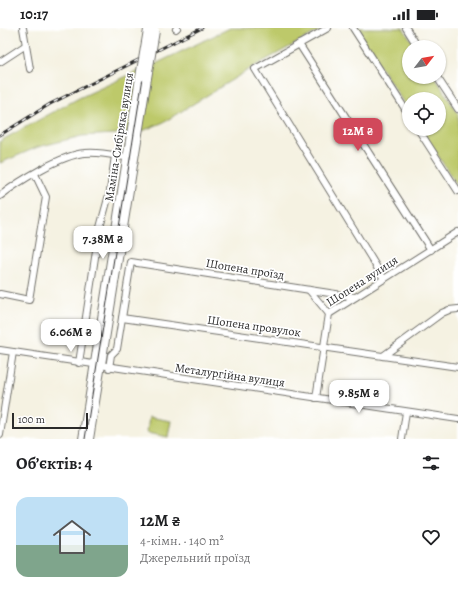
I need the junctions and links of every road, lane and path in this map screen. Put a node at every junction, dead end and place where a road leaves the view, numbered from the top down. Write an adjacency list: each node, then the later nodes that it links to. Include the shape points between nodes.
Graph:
1 (22, 28): 8 (street)
2 (328, 28): 7 (street)
3 (353, 28): 12 (street)
4 (406, 28): 6 (street)
5 (151, 29): 16 (main road, Маміна-Сибіряка вулиця, bridge)
6 (414, 40)
7 (299, 44): 21 (street); 22 (street, via 255,69)
8 (26, 45): 9 (street); 10 (street)
9 (0, 62)
10 (30, 69)
11 (442, 84): 13 (street)
12 (402, 104)
13 (458, 109)
14 (423, 136): 18 (street)
15 (115, 156): 16 (street); 17 (street, via 78,154); 33 (street, via 110,191 99,231)
16 (131, 158): 34 (main road, Маміна-Сибіряка вулиця)
17 (35, 174): 19 (street, via 16,183); 24 (street, via 46,197 29,300)
18 (458, 191)
19 (0, 196)
20 (458, 232): 21 (street, Шопена вулиця)
21 (431, 250): 22 (street, Шопена вулиця)
22 (384, 279): 25 (street, Шопена вулиця)
23 (309, 290): 25 (street, Шопена проїзд); 27 (street); 28 (street, Шопена проїзд, via 131,262)
24 (0, 294)
25 (355, 297): 27 (street, Шопена вулиця)
26 (458, 310): 32 (street, via 442,313)
27 (329, 314): 29 (street, Шопена вулиця)
28 (122, 318): 29 (street, Шопена провулок); 34 (street, via 117,349)
29 (324, 348): 32 (street, Шопена провулок); 36 (street, Шопена вулиця)
30 (0, 350): 31 (street, Металургійна вулиця)
31 (13, 352): 33 (street, Металургійна вулиця); 39 (street)
32 (383, 356): 35 (street, Шопена провулок)
33 (80, 363): 34 (street, Металургійна вулиця)
34 (102, 367): 36 (street, Металургійна вулиця); 40 (main road, Маміна-Сибіряка вулиця); 41 (main road, Маміна-Сибіряка вулиця)
35 (458, 367)
36 (316, 398): 37 (street, Металургійна вулиця)
37 (406, 412): 38 (street, Металургійна вулиця); 42 (street)
38 (458, 419)
39 (0, 435)
40 (83, 439)
41 (90, 439)
42 (402, 439)

